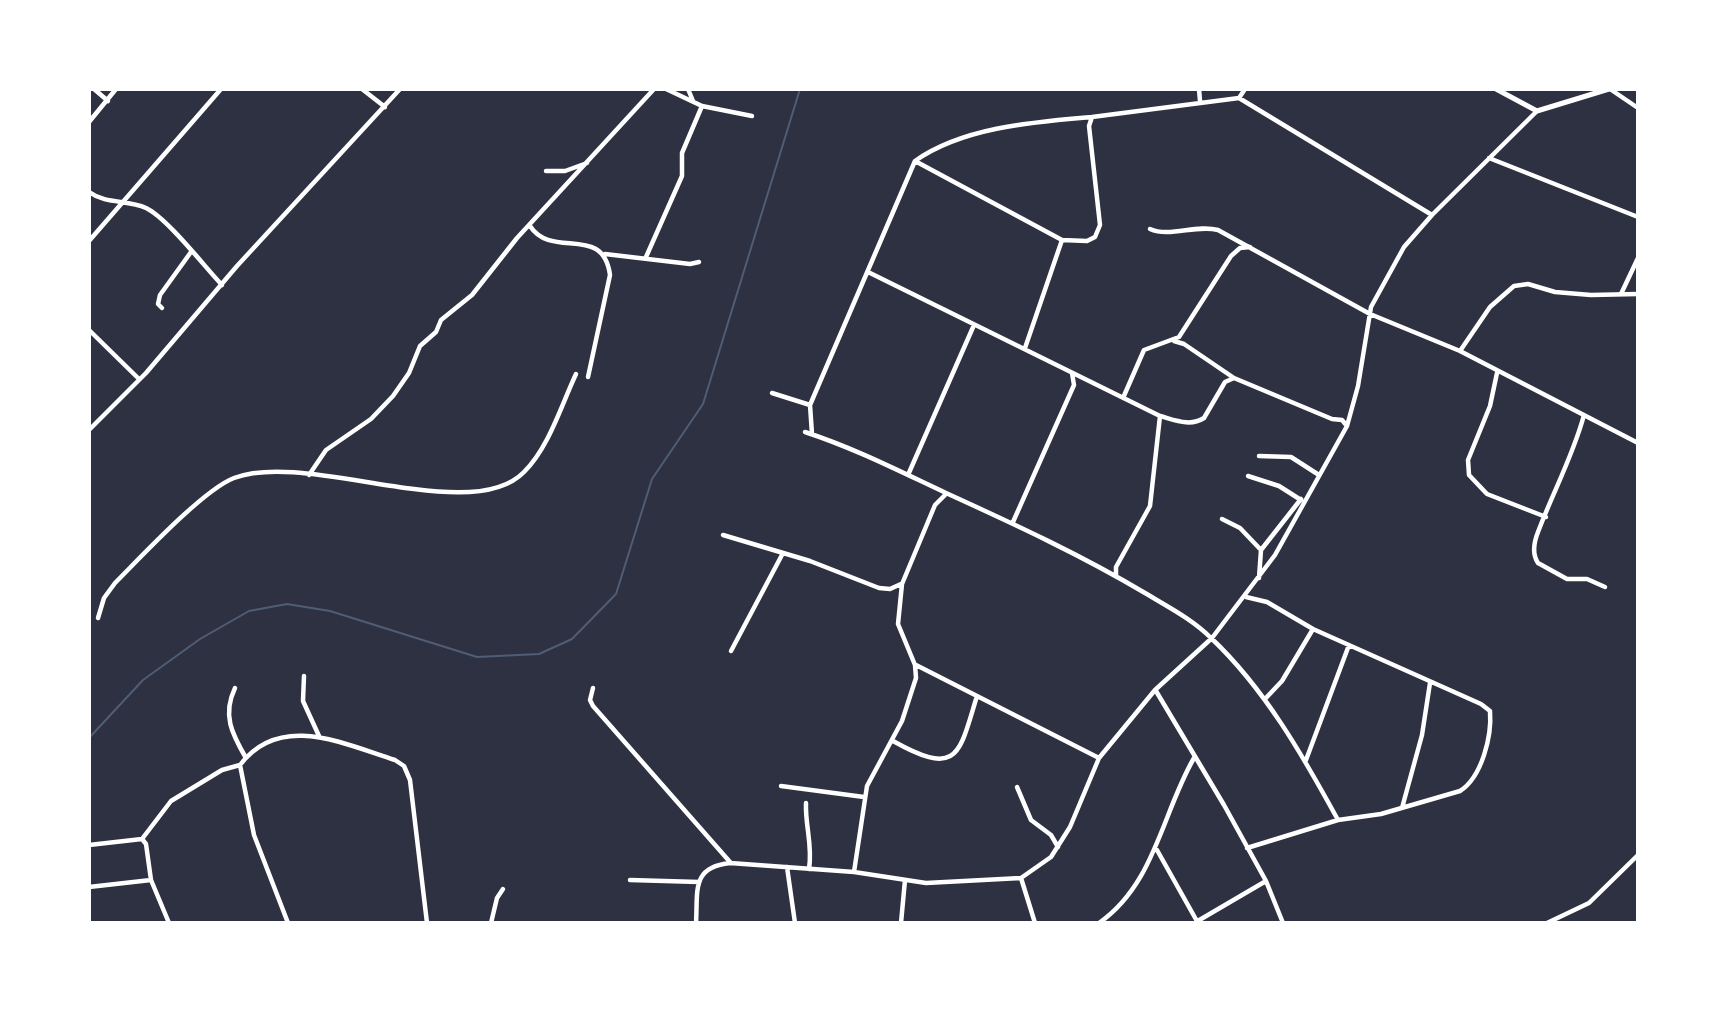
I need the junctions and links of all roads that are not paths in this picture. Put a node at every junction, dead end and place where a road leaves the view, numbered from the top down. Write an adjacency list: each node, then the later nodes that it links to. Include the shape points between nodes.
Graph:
1 (94, 89): 14 (street)
2 (116, 89): 14 (street)
3 (221, 89): 29 (street)
4 (362, 89): 18 (street)
5 (400, 89): 18 (street)
6 (654, 89): 26 (street)
7 (666, 89): 15 (street)
8 (688, 89): 15 (street)
9 (1199, 89): 16 (street)
10 (1245, 89): 13 (street)
11 (1496, 89): 20 (street)
12 (1610, 89): 19 (street); 20 (street)
13 (1239, 98): 16 (street); 30 (street)
14 (107, 100): 23 (street)
15 (694, 102): 17 (street)
16 (1200, 102): 22 (street)
17 (702, 106): 21 (street); 39 (street, via 682,153 682,176)
18 (384, 107): 43 (street)
19 (1638, 108)
20 (1537, 111): 24 (street)
21 (752, 116)
22 (1092, 117): 25 (street, via 976,135 932,149); 34 (street, via 1089,127 1100,225 1092,239)
23 (89, 122)
24 (1489, 158): 30 (street); 31 (street)
25 (915, 161): 34 (street); 42 (street)
26 (587, 163): 27 (street, via 565,171); 32 (street)
27 (546, 171)
28 (89, 192): 29 (street, via 101,200)
29 (121, 203): 35 (street); 37 (street, via 145,207)
30 (1432, 215): 47 (street, via 1404,247)
31 (1638, 217)
32 (530, 226): 38 (street, via 543,240 584,245); 70 (street, via 472,295 441,320 436,332 420,346 393,396 371,419 326,450)
33 (1150, 229): 36 (street, via 1211,228)
34 (1062, 240): 51 (street)
35 (89, 241)
36 (1252, 247): 47 (street); 50 (street, via 1240,248 1231,256)
37 (191, 252): 43 (street); 46 (street, via 160,295)
38 (604, 254): 39 (street); 56 (street, via 610,275)
39 (646, 257): 41 (street)
40 (1638, 258): 44 (street)
41 (699, 262)
42 (868, 272): 48 (street); 61 (street)
43 (222, 285): 58 (street)
44 (1621, 294): 45 (street); 52 (street, via 1514,286 1490,307)
45 (1638, 294)
46 (162, 308)
47 (1370, 314): 52 (street); 64 (street)
48 (974, 325): 51 (street); 71 (street)
49 (89, 330): 58 (street)
50 (1174, 341): 57 (street); 60 (street, via 1144,350)
51 (1025, 348): 53 (street)
52 (1460, 351): 54 (street)
53 (1072, 372): 60 (street); 78 (street, via 1073,385)
54 (1497, 373): 62 (street); 76 (street, via 1490,406 1468,460 1469,475 1487,494)
55 (576, 374): 70 (street, via 533,462 520,477 490,491 459,493)
56 (589, 377)
57 (1234, 378): 63 (street, via 1225,382 1199,422); 64 (street, via 1342,420)
58 (139, 379): 65 (street)
59 (772, 393): 61 (street)
60 (1124, 398): 63 (street)
61 (810, 405): 67 (street)
62 (1584, 415): 68 (street); 76 (street)
63 (1160, 416): 82 (street, via 1150,506 1116,567)
64 (1347, 426): 72 (street)
65 (89, 430)
66 (804, 432): 67 (street)
67 (813, 435): 71 (street, via 862,451)
68 (1638, 443)
69 (1259, 456): 72 (street, via 1291,457)
70 (310, 475): 87 (street, via 236,478 202,501 115,583)
71 (908, 475): 74 (street)
72 (1320, 475): 75 (street)
73 (1248, 476): 75 (street, via 1279,486)
74 (947, 493): 78 (street); 84 (street, via 935,505)
75 (1302, 502): 80 (street); 83 (street)
76 (1546, 517): 85 (street, via 1535,547 1538,563 1566,579 1587,579)
77 (1222, 519): 80 (street, via 1240,528)
78 (1013, 522): 82 (street)
79 (723, 535): 81 (street)
80 (1261, 550): 83 (street)
81 (783, 553): 84 (street, via 879,588); 91 (street)
82 (1116, 576): 89 (street, via 1194,622)
83 (1259, 579): 86 (street)
84 (902, 584): 92 (street, via 898,624)
85 (1605, 587)
86 (1245, 597): 88 (street, via 1267,602); 89 (street)
87 (97, 618)
88 (1313, 629): 90 (street); 99 (street, via 1282,681)
89 (1212, 638): 97 (street); 99 (street)
90 (1349, 645): 94 (street); 105 (street)
91 (730, 651)
92 (915, 665): 98 (street); 101 (street, via 916,678)
93 (304, 676): 100 (street, via 303,701)
94 (1430, 682): 111 (street, via 1422,735); 111 (street, via 1490,711 1489,735 1469,785)
95 (235, 688): 102 (street, via 227,711 232,733)
96 (593, 688): 119 (street, via 593,706)
97 (1155, 690): 103 (street); 104 (street)
98 (977, 696): 101 (street, via 967,737 957,752 924,758); 103 (street)
99 (1265, 699): 105 (street)
100 (319, 737): 102 (street, via 295,734 275,738); 135 (street, via 404,766 410,780)
101 (893, 741): 109 (street)
102 (246, 758): 106 (street)
103 (1099, 758): 115 (street)
104 (1195, 758): 116 (street); 117 (street)
105 (1306, 761): 112 (street)
106 (240, 765): 113 (street, via 222,770 171,801); 134 (street, via 254,835)
107 (781, 786): 109 (street)
108 (1017, 787): 115 (street, via 1031,820)
109 (864, 797): 122 (street)
110 (806, 803): 121 (street)
111 (1402, 809): 112 (street)
112 (1338, 820): 116 (street)
113 (142, 839): 114 (street); 124 (street)
114 (89, 845)
115 (1058, 846): 123 (street, via 1051,857)
116 (1247, 848): 127 (street)
117 (1157, 850): 131 (street); 132 (street)
118 (1638, 855): 144 (street, via 1589,903)
119 (730, 863): 120 (street); 128 (street, via 712,865)
120 (787, 867): 121 (street); 138 (street)
121 (809, 869): 122 (street)
122 (854, 872): 126 (street)
123 (1021, 878): 126 (street); 140 (street)
124 (151, 880): 129 (street); 133 (street)
125 (631, 880): 128 (street)
126 (905, 880): 139 (street)
127 (1265, 881): 132 (street); 143 (street)
128 (699, 882): 137 (street)
129 (89, 887)
130 (503, 889): 136 (street)
131 (1112, 914): 141 (street); 142 (street)
132 (1197, 922)
133 (169, 923)
134 (288, 923)
135 (426, 923)
136 (491, 923)
137 (696, 923)
138 (795, 923)
139 (901, 923)
140 (1035, 923)
141 (1099, 923)
142 (1114, 923)
143 (1283, 923)
144 (1547, 923)

